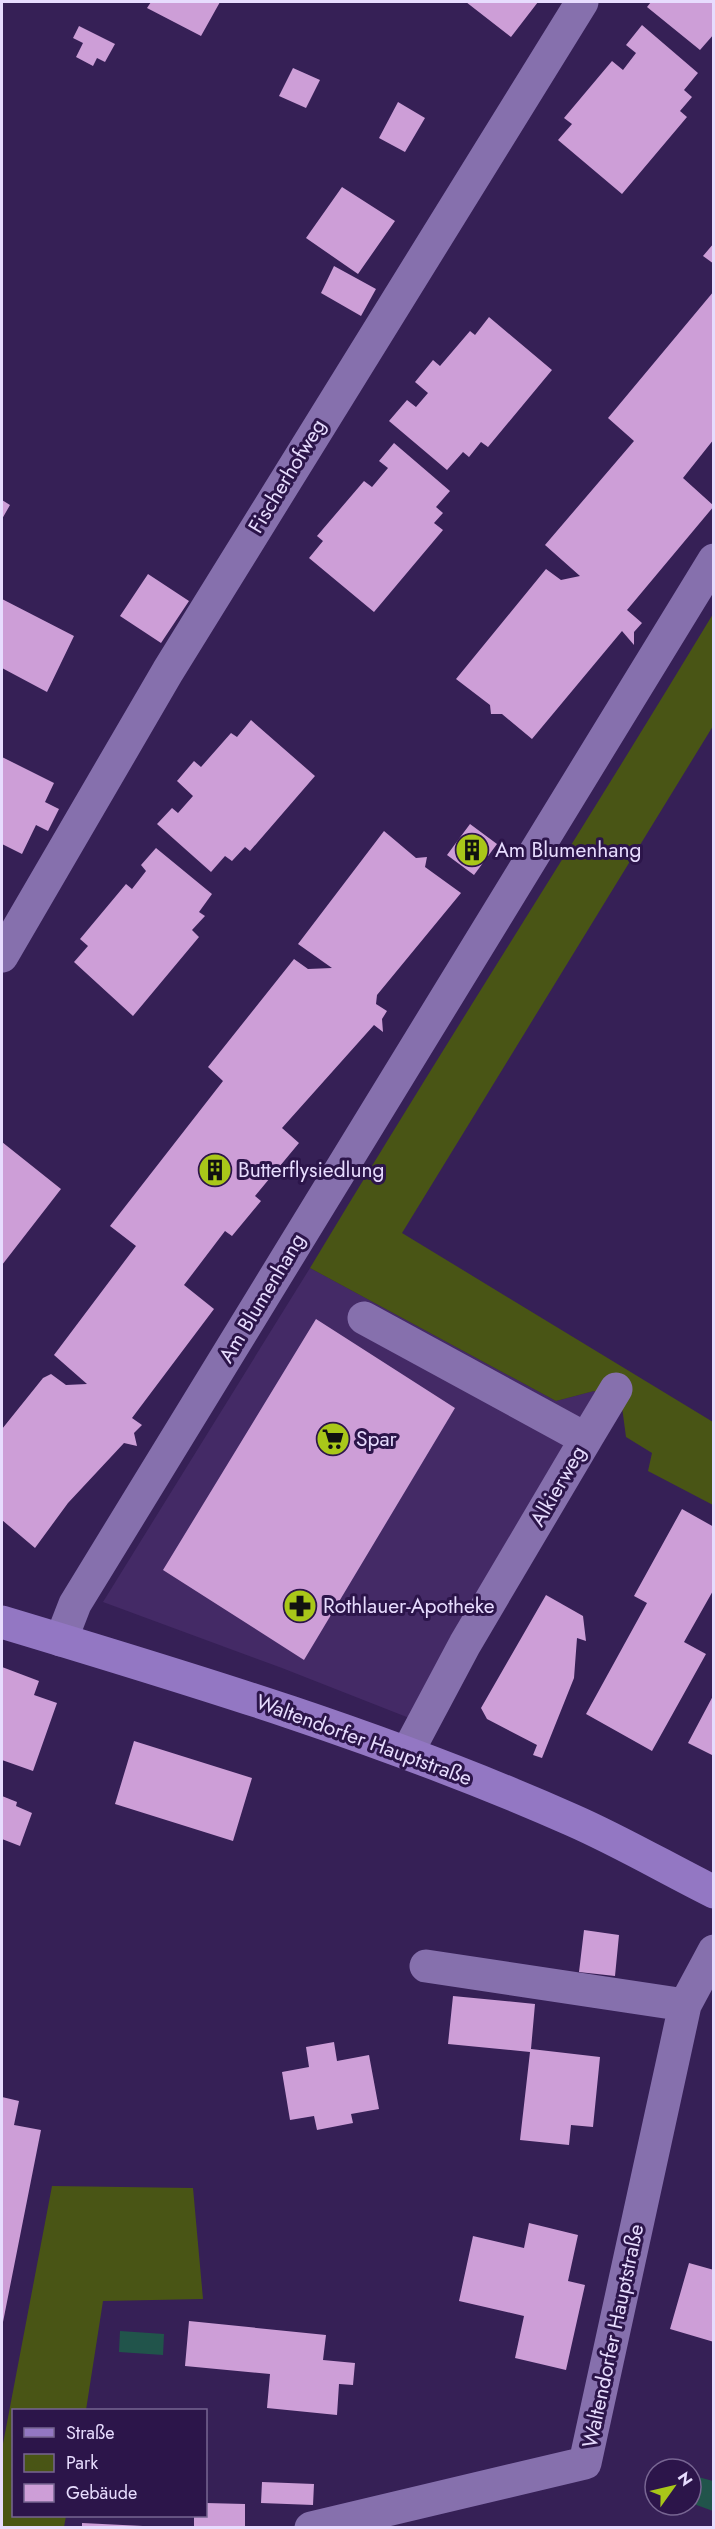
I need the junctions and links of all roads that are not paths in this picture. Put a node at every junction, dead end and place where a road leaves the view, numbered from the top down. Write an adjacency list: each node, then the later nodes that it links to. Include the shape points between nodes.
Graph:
1 (582, 2): 3 (street, Fischerhofweg, via 168,670)
2 (714, 560): 8 (street, Am Blumenhang, via 75,1604)
3 (2, 956)
4 (364, 1318): 6 (street, Alkierweg)
5 (616, 1389): 6 (street)
6 (586, 1440): 9 (street, Alkierweg, via 465,1644)
7 (2, 1622): 8 (main road, Waltendorfer Hauptstraße)
8 (62, 1640): 9 (main road, Waltendorfer Hauptstraße, via 225,1689)
9 (407, 1753): 10 (main road, Waltendorfer Hauptstraße, via 573,1821)
10 (714, 1892)
11 (714, 1951): 13 (street, Waltendorfer Hauptstraße)
12 (426, 1966): 13 (street)
13 (685, 2005): 14 (street, Waltendorfer Hauptstraße, via 585,2463)
14 (310, 2528)

